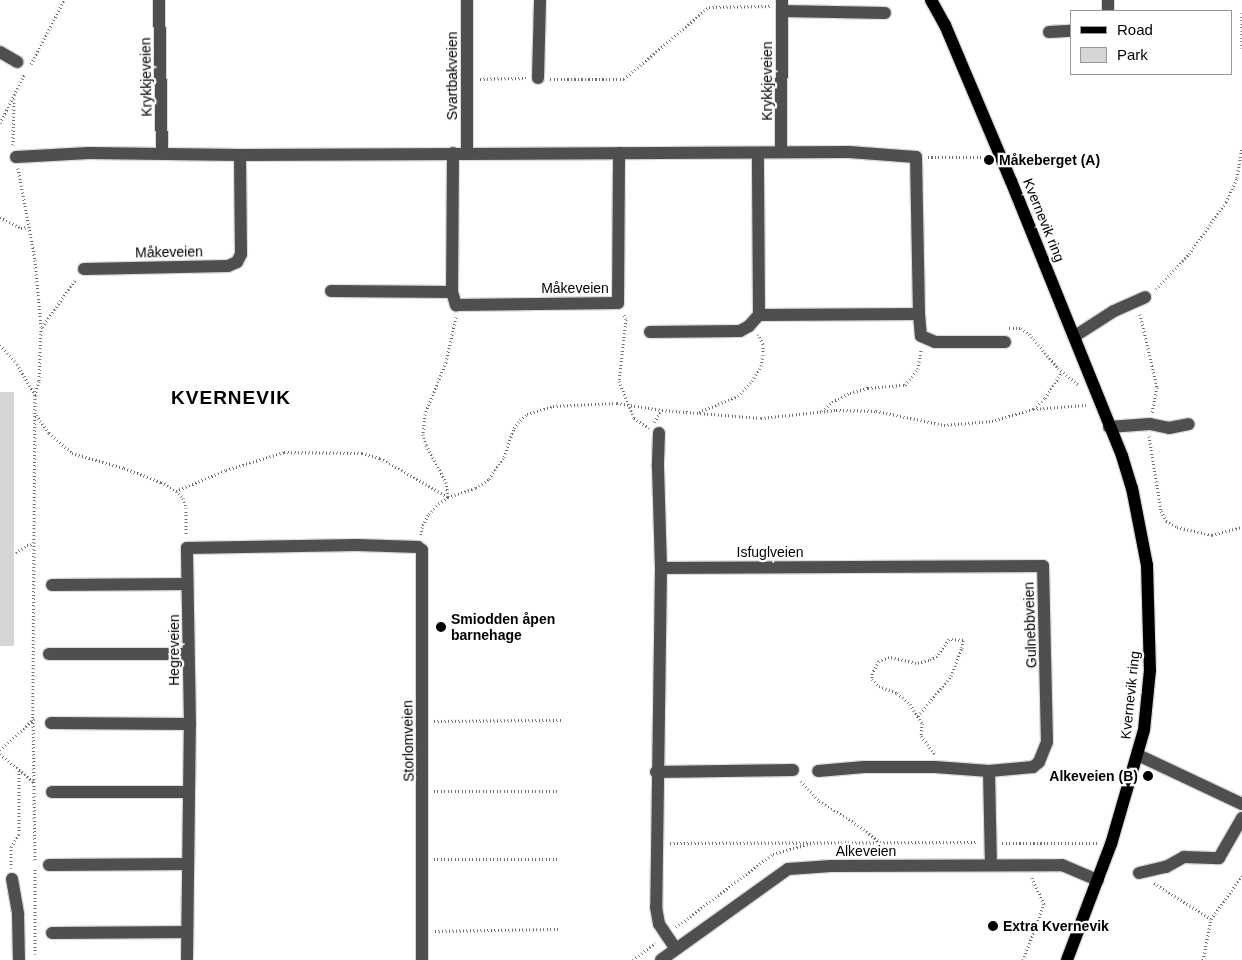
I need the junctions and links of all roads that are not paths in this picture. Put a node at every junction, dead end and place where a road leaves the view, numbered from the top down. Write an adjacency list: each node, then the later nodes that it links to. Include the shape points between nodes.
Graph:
1 (160, 0): 13 (street, Krykkjeveien)
2 (467, 0): 15 (street, Svartbakveien)
3 (540, 0): 11 (street)
4 (931, 0): 28 (main road, Kvernevik ring, via 945,25)
5 (780, 6): 6 (street); 12 (street, Krykkjeveien)
6 (885, 13)
7 (1070, 31): 8 (street)
8 (1049, 32)
9 (0, 52): 10 (street)
10 (17, 62)
11 (538, 78)
12 (781, 152): 17 (street); 24 (street, via 849,152 916,157)
13 (162, 153): 18 (street); 19 (street)
14 (453, 153): 15 (street); 18 (street); 22 (street)
15 (467, 153): 16 (street)
16 (619, 153): 17 (street); 22 (street, Måkeveien, via 618,303 456,305)
17 (758, 153): 25 (street)
18 (240, 155): 20 (street, Måkeveien, via 241,254 237,262 228,266)
19 (16, 157)
20 (84, 269)
21 (331, 291): 22 (street)
22 (452, 292)
23 (1145, 297): 28 (street, via 1114,311)
24 (919, 314): 25 (street); 27 (street, via 921,336 935,342)
25 (755, 319): 26 (street, via 740,331)
26 (650, 332)
27 (1005, 335)
28 (1075, 336): 30 (main road, Kvernevik ring)
29 (1189, 424): 30 (street, via 1168,428 1150,424)
30 (1109, 427): 41 (main road, Kvernevik ring, via 1132,488 1148,565 1150,670)
31 (655, 431): 34 (street)
32 (420, 548): 35 (street, Hegreveien, via 187,548); 61 (street, Storlomveien)
33 (880, 567): 34 (street, Isfuglveien); 44 (street, Gulnebbveien, via 1043,566 1047,742 1043,756 1033,767)
34 (661, 568): 45 (street)
35 (187, 584): 36 (street); 38 (street, Hegreveien, via 190,611)
36 (52, 585)
37 (49, 654): 38 (street)
38 (187, 654): 40 (street, Hegreveien)
39 (51, 723): 40 (street)
40 (190, 724): 47 (street, Hegreveien)
41 (1138, 755): 48 (street); 55 (main road, Kvernevik ring)
42 (792, 770): 45 (street)
43 (818, 771): 44 (street, Gulnebbveien, via 864,767)
44 (989, 771): 51 (street)
45 (656, 772): 58 (street, via 656,908 659,924)
46 (52, 792): 47 (street)
47 (190, 792): 50 (street, Hegreveien)
48 (1242, 804)
49 (1242, 818): 53 (street, via 1219,858 1184,857 1166,867)
50 (188, 864): 52 (street); 56 (street, Hegreveien)
51 (991, 864): 55 (street, Alkeveien, via 1062,866); 58 (street, Alkeveien, via 788,869)
52 (49, 865)
53 (1139, 873)
54 (12, 879): 59 (street, via 18,914)
55 (1098, 880): 63 (main road, Kvernevik ring)
56 (187, 932): 57 (street); 60 (street, Hegreveien)
57 (52, 933)
58 (676, 949): 62 (street, Alkeveien)
59 (19, 960)
60 (187, 960)
61 (422, 960)
62 (661, 960)
63 (1067, 960)

